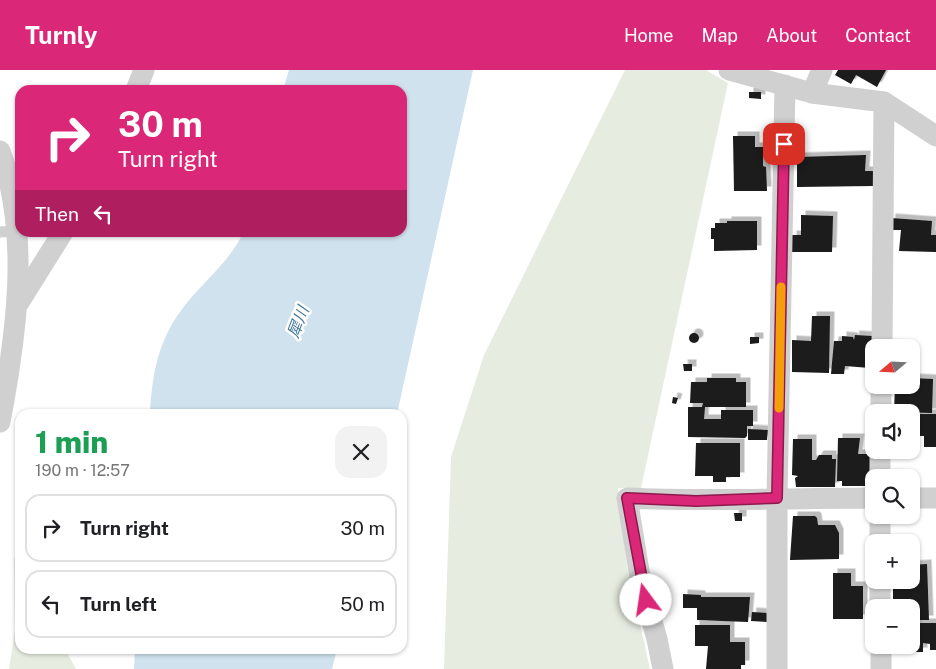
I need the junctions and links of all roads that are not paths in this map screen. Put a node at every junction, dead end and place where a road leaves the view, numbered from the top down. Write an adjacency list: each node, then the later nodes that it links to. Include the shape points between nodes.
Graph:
1 (144, 70): 4 (street)
2 (729, 70): 5 (street)
3 (822, 70): 6 (street)
4 (138, 85)
5 (785, 86): 6 (street); 15 (street)
6 (812, 93): 7 (street)
7 (884, 102): 8 (street); 13 (street)
8 (936, 136)
9 (0, 151): 10 (street, via 8,173)
10 (8, 231): 12 (street)
11 (60, 237): 12 (street)
12 (18, 304): 14 (street)
13 (882, 339)
14 (1, 411)
15 (777, 498): 16 (street); 20 (street, via 696,501 627,498 641,583); 21 (street)
16 (865, 498)
17 (920, 498): 18 (street)
18 (936, 498)
19 (881, 654): 22 (street)
20 (662, 669)
21 (777, 669)
22 (881, 669)

